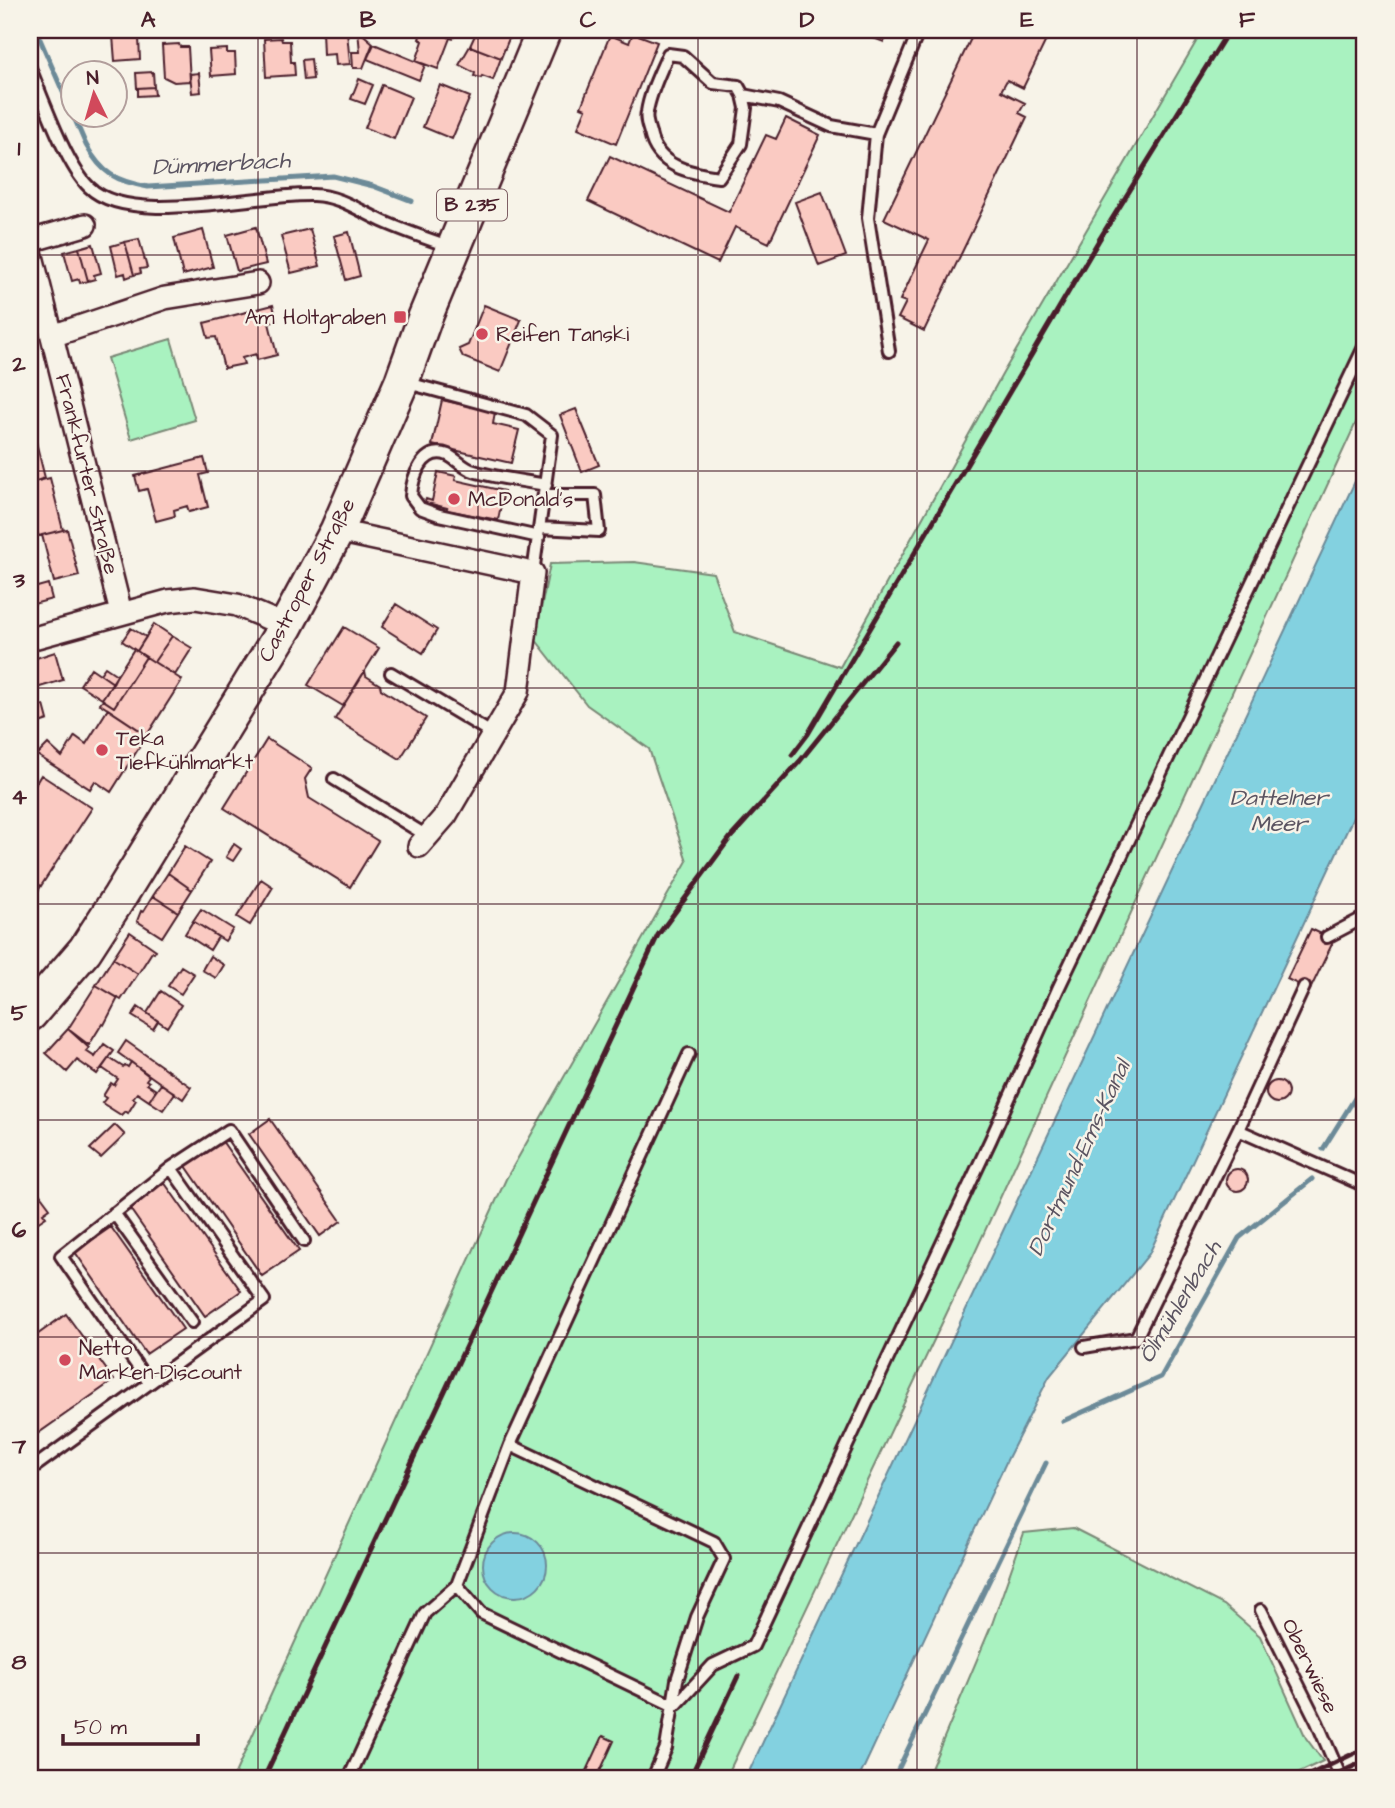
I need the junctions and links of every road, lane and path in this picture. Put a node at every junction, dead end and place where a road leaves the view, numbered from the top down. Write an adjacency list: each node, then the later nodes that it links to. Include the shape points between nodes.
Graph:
1 (544, 30): 9 (main road, Castroper Straße / B 235)
2 (919, 30): 5 (lane)
3 (30, 68): 9 (lane, via 75,169 102,196 141,206 313,195 340,199)
4 (743, 95): 4 (lane, via 738,86 713,83 683,56 668,54 646,115 652,142 670,165 719,177 741,144 746,108); 5 (lane, via 779,102 831,126)
5 (876, 134): 13 (lane, via 868,218)
6 (85, 225): 7 (street)
7 (30, 241)
8 (30, 248): 11 (street, Frankfurter Straße)
9 (454, 248): 14 (main road, Castroper Straße / B 235)
10 (258, 284): 11 (street, via 165,298)
11 (52, 336): 19 (street, Frankfurter Straße)
12 (1365, 345): 43 (lane, via 1058,989 753,1646 713,1665)
13 (889, 351)
14 (401, 381): 15 (lane, via 526,415 552,435); 16 (main road, Castroper Straße / B 235)
15 (546, 490): 17 (lane); 17 (lane, via 595,495 599,531); 17 (lane, via 470,470 445,454 434,454 421,463 412,483 411,496 420,508)
16 (338, 531): 18 (street); 20 (main road, Castroper Straße / B 235)
17 (539, 532): 18 (lane)
18 (533, 573): 23 (street, via 517,692)
19 (121, 613): 20 (street, via 195,598 237,605); 21 (street)
20 (286, 626): 29 (main road, Castroper Straße / B 235, via 85,950)
21 (30, 639)
22 (391, 673): 23 (lane)
23 (492, 734): 25 (street, via 446,815)
24 (334, 779): 25 (lane)
25 (423, 841)
26 (1365, 917): 27 (lane)
27 (1327, 937)
28 (1304, 987): 31 (lane)
29 (30, 1014)
30 (689, 1054): 39 (lane)
31 (1238, 1130): 33 (lane); 37 (lane, via 1136,1338)
32 (171, 1168): 34 (lane); 35 (lane, via 229,1130); 38 (lane, via 264,1300)
33 (1365, 1186)
34 (114, 1213): 36 (lane); 38 (lane, via 61,1256)
35 (304, 1241)
36 (192, 1322)
37 (1084, 1347)
38 (149, 1383): 40 (lane)
39 (510, 1445): 41 (lane); 43 (lane, via 714,1542 724,1559 697,1617)
40 (30, 1470)
41 (457, 1585): 43 (lane, via 481,1613); 44 (lane, via 425,1614)
42 (1261, 1610): 46 (lane, Oberwiese)
43 (672, 1705): 45 (lane, via 666,1748)
44 (349, 1778)
45 (653, 1778)
46 (1341, 1778)

